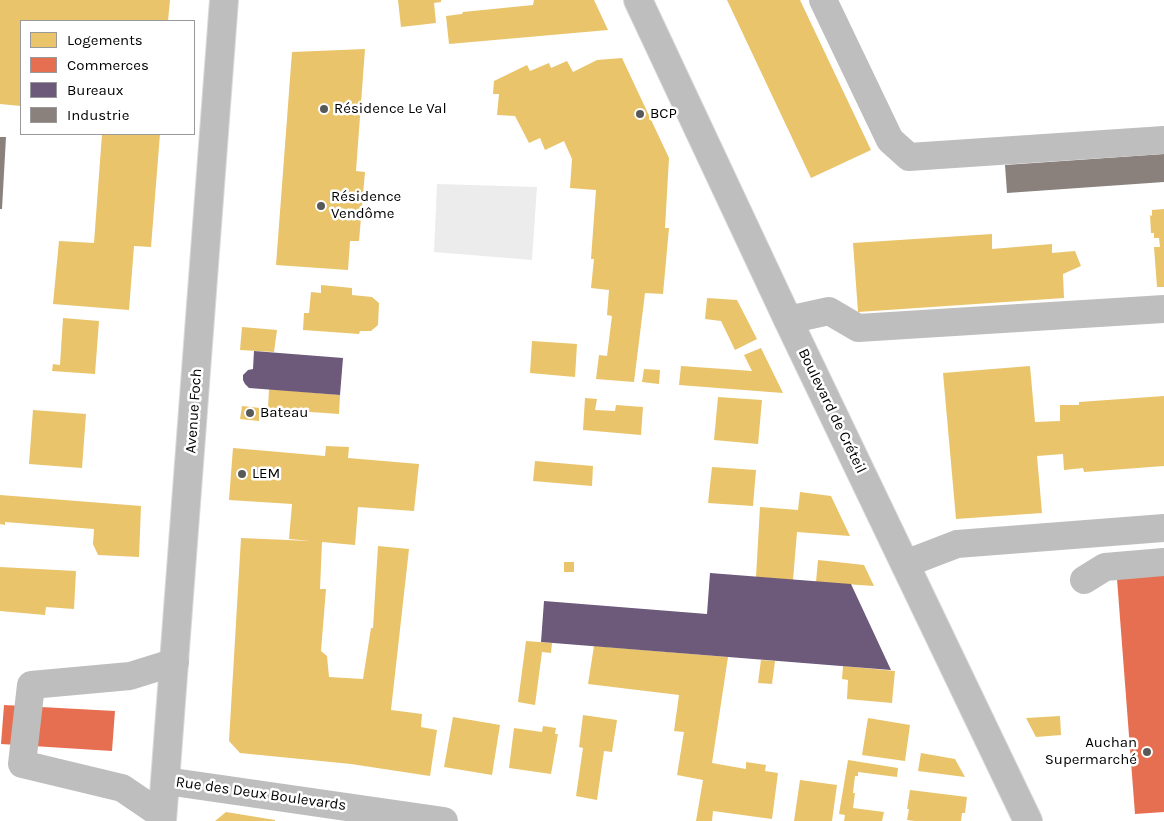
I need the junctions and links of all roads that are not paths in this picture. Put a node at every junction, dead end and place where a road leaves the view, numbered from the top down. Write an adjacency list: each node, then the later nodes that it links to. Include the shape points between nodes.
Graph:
1 (224, 0): 11 (main road, Avenue Foch)
2 (638, 0): 6 (main road, Boulevard de Créteil)
3 (823, 0): 4 (main road, via 890,140 909,157)
4 (1164, 140)
5 (1164, 309): 6 (main road, via 858,328 828,311)
6 (788, 320): 9 (main road, Boulevard de Créteil)
7 (1164, 528): 9 (main road, via 956,544)
8 (1164, 562): 10 (main road, via 1105,567)
9 (905, 564): 15 (main road, Boulevard de Créteil)
10 (1084, 580)
11 (175, 662): 12 (main road, Avenue Foch); 13 (main road, via 130,676 30,685 22,764 122,788)
12 (166, 781): 13 (main road, Avenue Foch); 14 (main road, Rue des Deux Boulevards)
13 (162, 818)
14 (444, 821)
15 (1028, 821)

